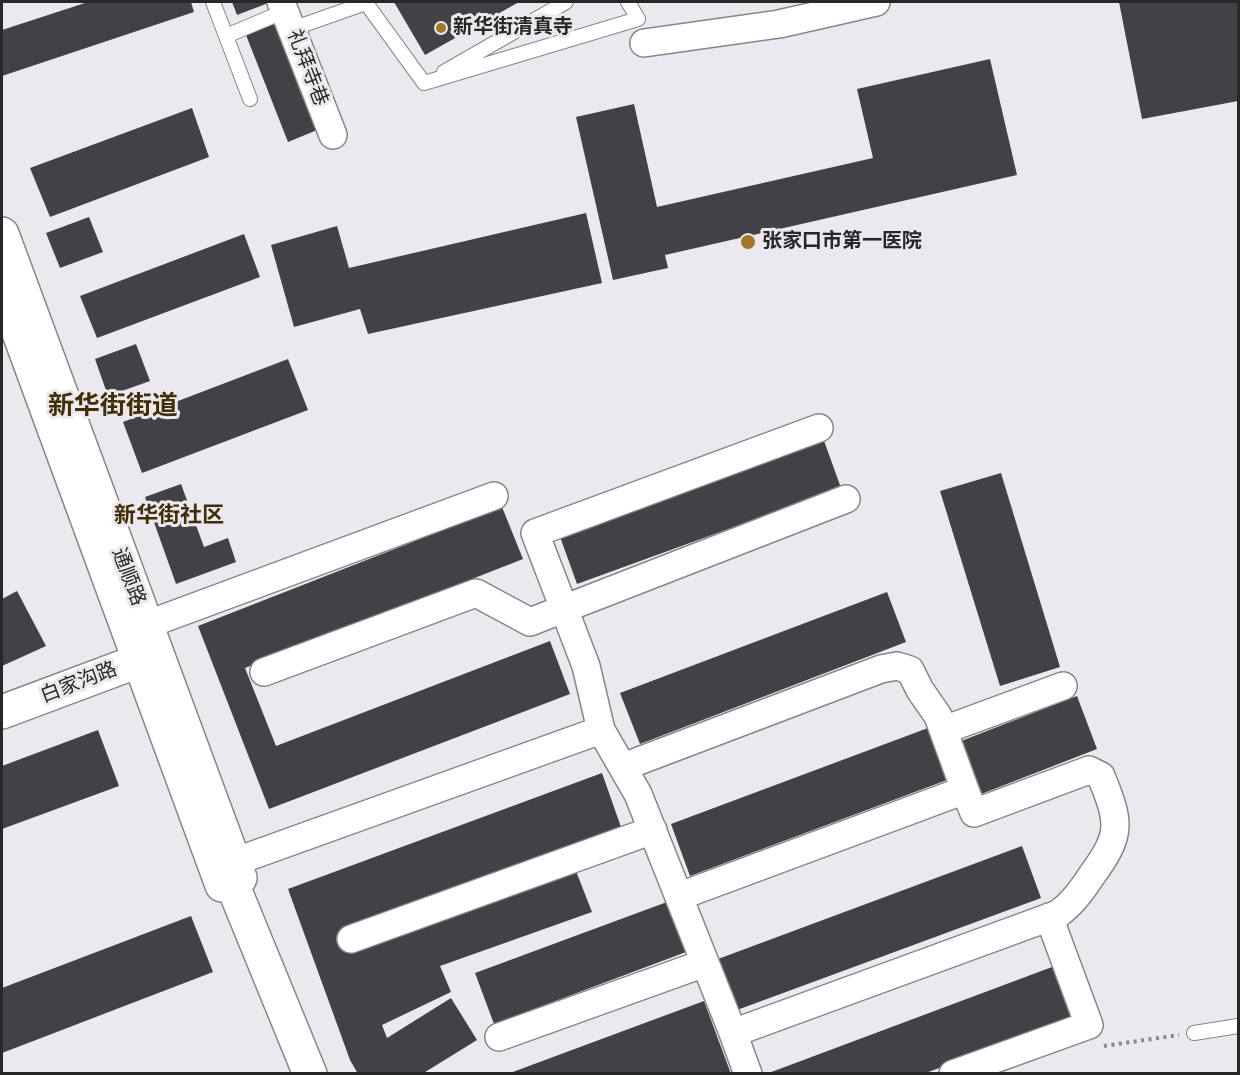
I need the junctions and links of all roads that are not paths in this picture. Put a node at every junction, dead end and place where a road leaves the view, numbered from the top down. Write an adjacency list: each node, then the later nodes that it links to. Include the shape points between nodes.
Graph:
1 (213, 2): 6 (lane)
2 (566, 2): 8 (lane)
3 (628, 2): 8 (lane, via 638,19)
4 (876, 2): 7 (street, via 779,24)
5 (286, 14): 6 (lane); 8 (lane, via 366,3); 10 (street, 礼拜寺巷)
6 (226, 36): 9 (lane)
7 (644, 43)
8 (424, 83)
9 (250, 99)
10 (333, 135)
11 (2, 234): 17 (street, 通顺路)
12 (2, 287): 17 (street, 通顺路)
13 (819, 428): 16 (street, via 535,533)
14 (494, 496): 17 (street)
15 (846, 499): 16 (street)
16 (564, 610): 18 (street, via 530,622 476,593); 21 (street, via 586,666)
17 (147, 647): 20 (street, 白家沟路); 26 (street, 通顺路, via 222,885)
18 (264, 672)
19 (1063, 686): 22 (street)
20 (2, 712)
21 (601, 730): 23 (street); 26 (street)
22 (944, 730): 23 (street, via 910,669 897,666); 24 (street)
23 (622, 767): 25 (street)
24 (965, 790): 27 (street); 28 (street, via 974,813 1089,770 1101,776 1114,807 1115,837 1109,852 1071,905)
25 (653, 830): 27 (street); 29 (street)
26 (232, 872): 35 (street, 通顺路)
27 (680, 896): 30 (street)
28 (1049, 917): 33 (street); 37 (street, via 1089,1025)
29 (351, 939)
30 (705, 963): 33 (street); 34 (street)
31 (1239, 1026): 32 (lane)
32 (1194, 1033)
33 (734, 1034): 36 (street)
34 (499, 1038)
35 (310, 1074)
36 (748, 1074)
37 (954, 1074)

